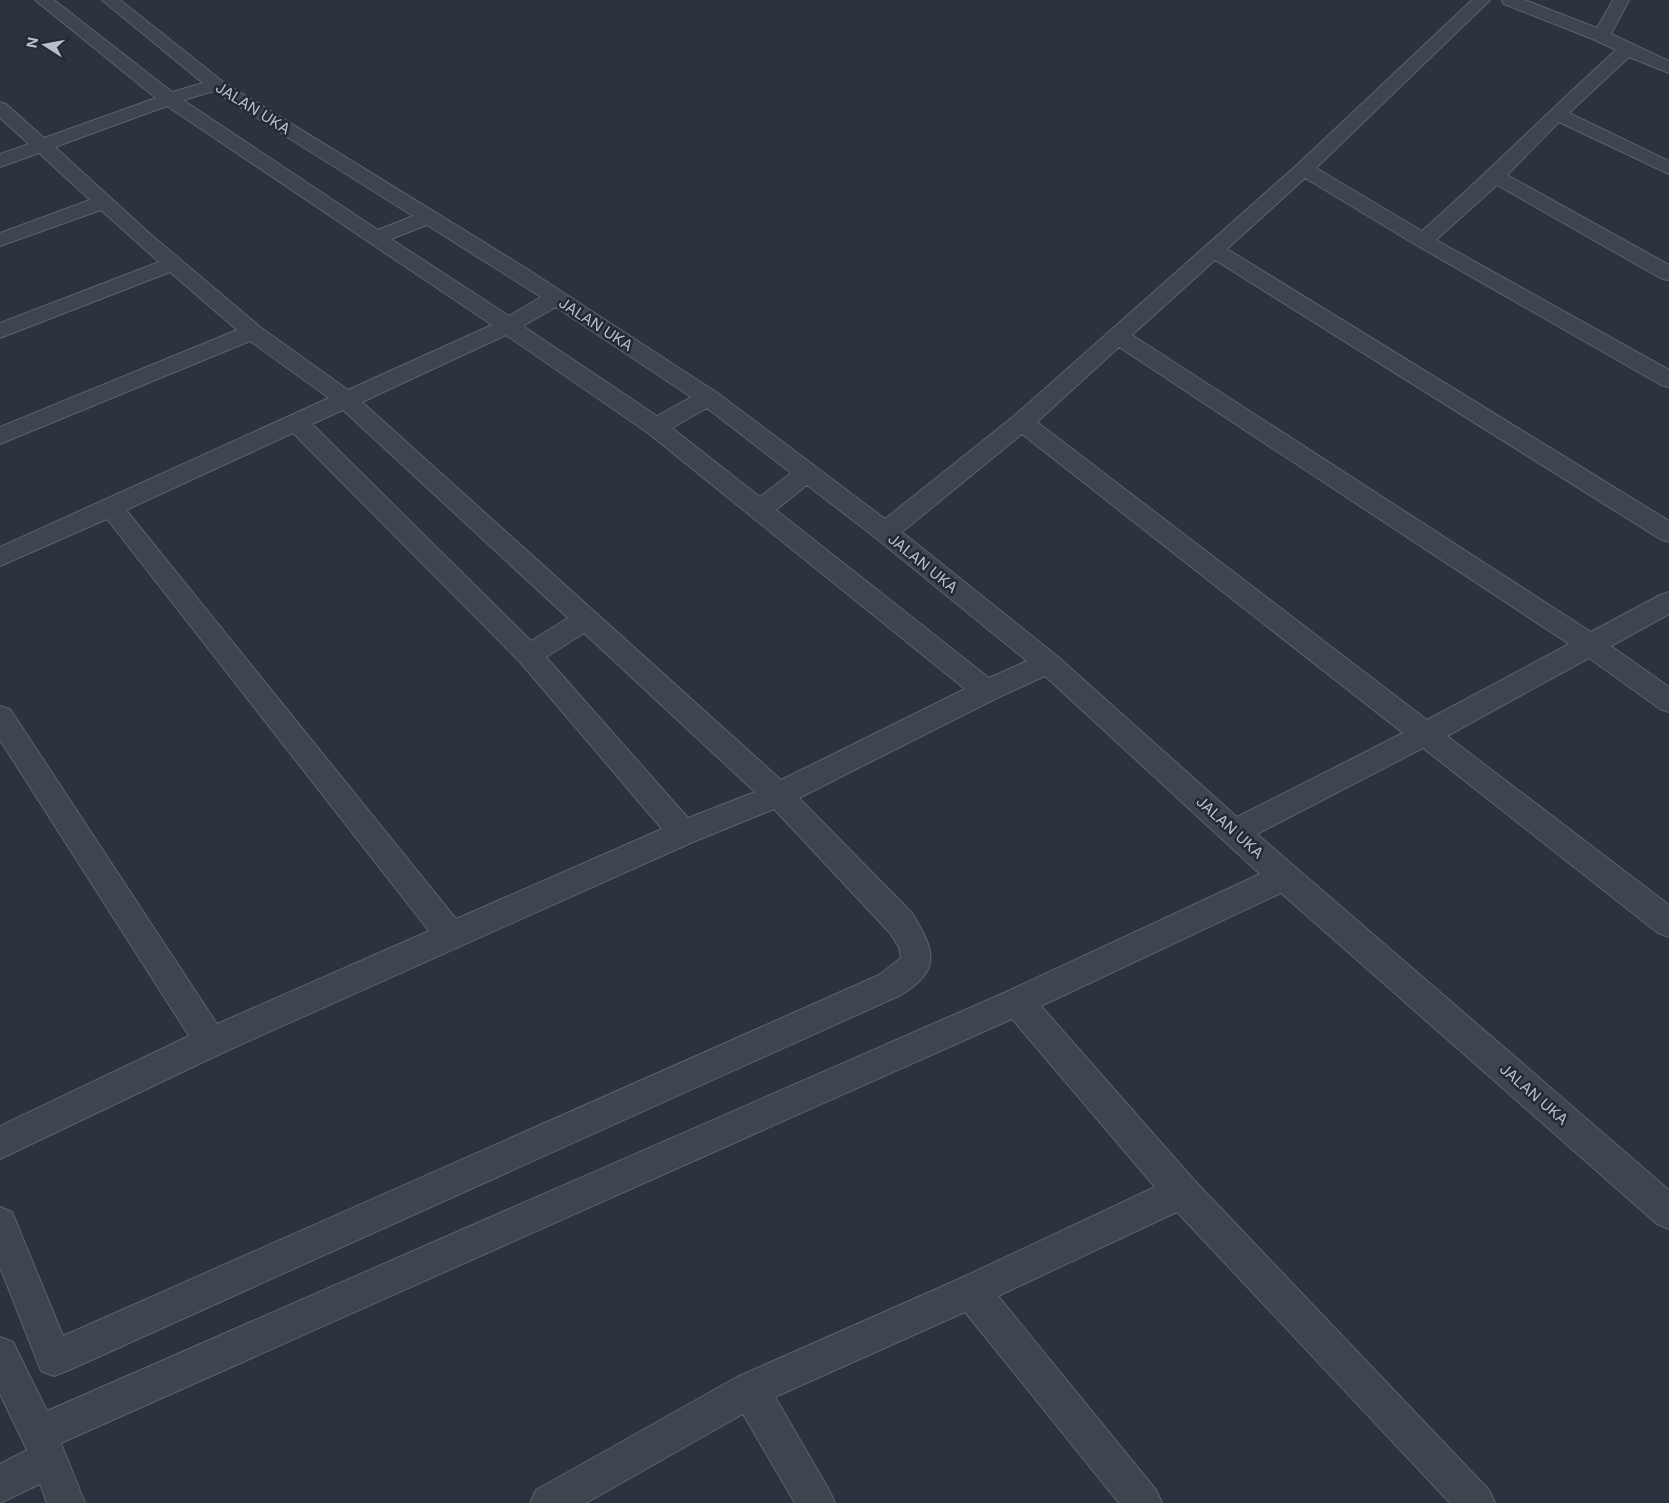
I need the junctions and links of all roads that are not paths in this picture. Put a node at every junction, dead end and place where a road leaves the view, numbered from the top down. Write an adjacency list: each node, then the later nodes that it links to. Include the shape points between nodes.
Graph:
1 (43, 0): 10 (street)
2 (110, 0): 9 (street, JALAN UKA)
3 (1482, 0): 17 (street)
4 (1510, 0): 6 (street)
5 (1621, 0): 6 (street)
6 (1601, 36): 7 (street)
7 (1627, 49): 8 (street); 12 (street)
8 (1669, 68)
9 (216, 85): 10 (street); 14 (street, JALAN UKA)
10 (169, 99): 13 (street); 14 (street)
11 (0, 108): 13 (street)
12 (1557, 114): 16 (street); 18 (street)
13 (43, 146): 15 (street); 19 (street)
14 (282, 151): 20 (street, JALAN UKA); 21 (street)
15 (0, 161)
16 (1669, 168)
17 (1304, 169): 23 (street); 24 (street)
18 (1495, 176): 23 (street); 26 (street)
19 (104, 202): 22 (street); 25 (street)
20 (428, 217): 21 (street); 27 (street, JALAN UKA)
21 (375, 238): 28 (street)
22 (0, 240)
23 (1423, 241): 32 (street)
24 (1214, 250): 31 (street); 43 (street)
25 (173, 264): 29 (street); 30 (street)
26 (1669, 274)
27 (556, 298): 28 (street); 33 (street, JALAN UKA)
28 (508, 326): 34 (street); 37 (street)
29 (0, 331)
30 (252, 332): 34 (street); 38 (street)
31 (1118, 336): 36 (street); 47 (street)
32 (1669, 380)
33 (708, 397): 37 (street); 39 (street, JALAN UKA)
34 (345, 399): 35 (street); 46 (street)
35 (296, 422): 40 (street); 48 (street)
36 (1022, 422): 42 (street); 53 (street)
37 (656, 427): 41 (street)
38 (0, 436)
39 (807, 473): 41 (street); 42 (street, JALAN UKA)
40 (111, 507): 44 (street); 59 (street)
41 (760, 510): 50 (street)
42 (885, 532): 49 (street, JALAN UKA)
43 (1669, 533)
44 (0, 557)
45 (1669, 602): 47 (street)
46 (586, 619): 48 (street); 54 (street)
47 (1590, 645): 51 (street); 53 (street)
48 (530, 655): 56 (street)
49 (1048, 663): 50 (street); 55 (street, JALAN UKA)
50 (986, 691): 54 (street)
51 (1669, 702)
52 (0, 717): 61 (street)
53 (1424, 735): 55 (street); 58 (street)
54 (778, 795): 56 (street); 65 (street, via 901,923 915,948 912,971 54,1358)
55 (1236, 831): 57 (street, JALAN UKA)
56 (683, 833): 59 (street)
57 (1284, 877): 60 (street); 64 (street, JALAN UKA)
58 (1669, 924)
59 (451, 936): 61 (street)
60 (1017, 1002): 63 (street); 69 (street)
61 (211, 1042): 62 (street)
62 (0, 1143)
63 (1182, 1192): 66 (street); 75 (street)
64 (1669, 1212)
65 (0, 1224)
66 (971, 1291): 68 (street); 74 (street)
67 (4, 1374): 69 (street)
68 (750, 1390): 72 (street); 73 (street)
69 (44, 1446): 70 (street); 71 (street)
70 (0, 1484)
71 (66, 1503)
72 (549, 1503)
73 (816, 1503)
74 (1143, 1503)
75 (1476, 1503)

